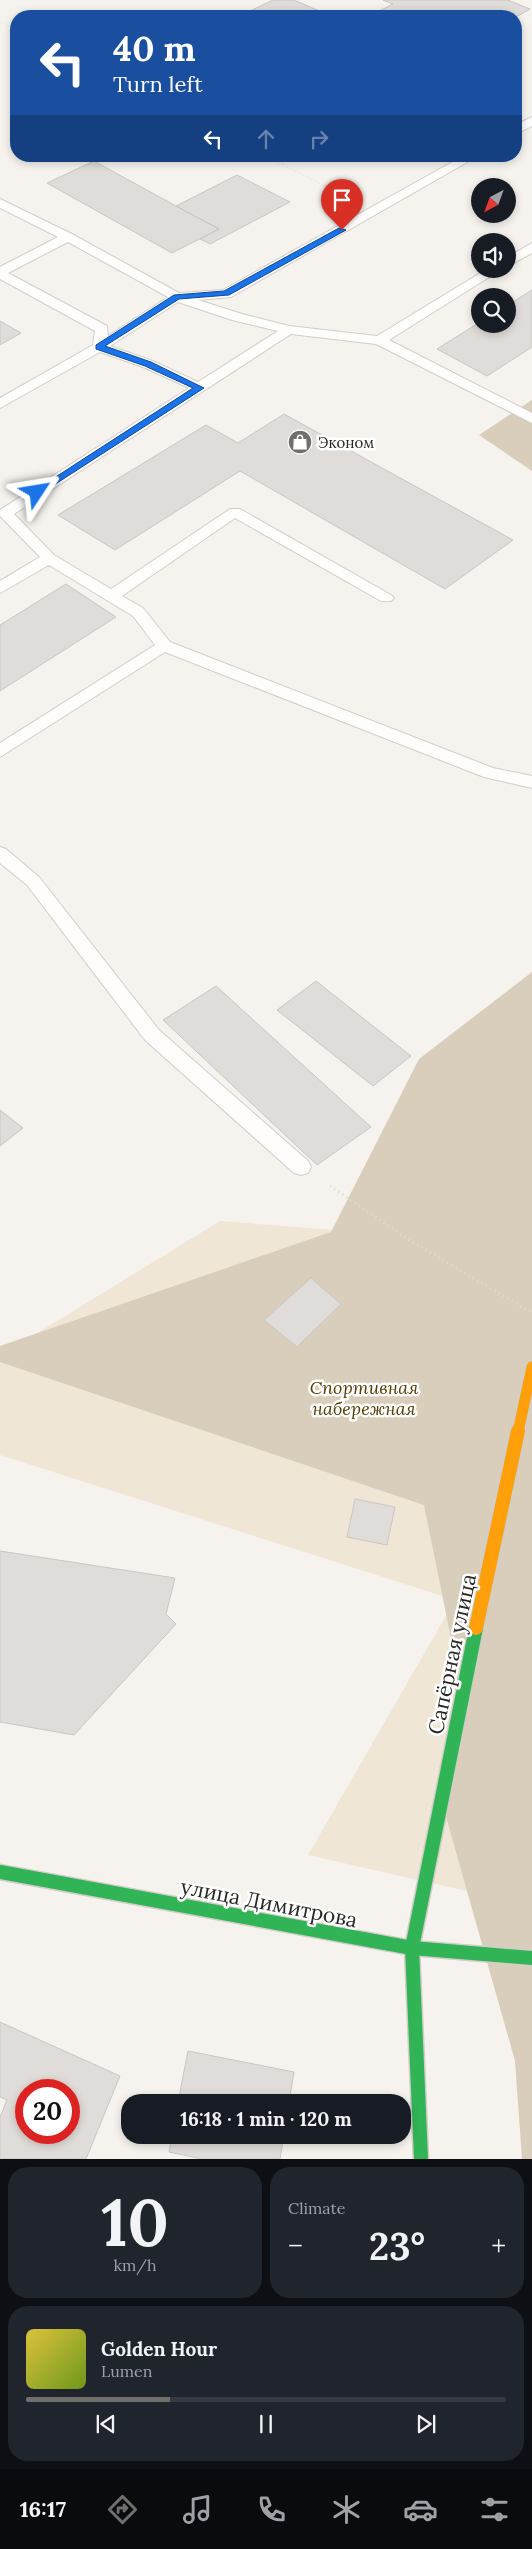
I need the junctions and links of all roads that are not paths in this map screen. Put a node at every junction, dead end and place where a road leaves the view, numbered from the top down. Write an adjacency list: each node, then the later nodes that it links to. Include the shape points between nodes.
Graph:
1 (461, 162): 3 (lane)
2 (0, 203): 4 (lane)
3 (375, 211): 9 (lane, via 226,294)
4 (68, 237): 7 (lane); 9 (lane)
5 (532, 247): 6 (lane)
6 (516, 257)
7 (0, 273): 12 (lane, via 102,330)
8 (481, 278): 11 (lane)
9 (177, 297): 10 (lane); 12 (lane)
10 (289, 330): 11 (lane); 13 (lane)
11 (379, 340): 15 (lane)
12 (99, 347): 13 (lane, via 148,364); 14 (lane)
13 (199, 388): 16 (lane, via 5,513)
14 (0, 404)
15 (532, 419)
16 (49, 558): 17 (lane); 18 (lane)
17 (0, 588)
18 (111, 596): 19 (lane, via 235,512); 20 (lane, via 138,612)
19 (386, 598)
20 (164, 646): 21 (lane); 22 (lane, via 490,773)
21 (0, 751)
22 (532, 782)
23 (0, 853): 24 (lane, via 33,881 152,1035)
24 (301, 1166)
25 (532, 1367): 27 (street, Сапёрная улица)
26 (0, 1872): 27 (street, улица Димитрова)
27 (412, 1948): 28 (street, улица Димитрова); 29 (street)
28 (532, 1958)
29 (421, 2159)

